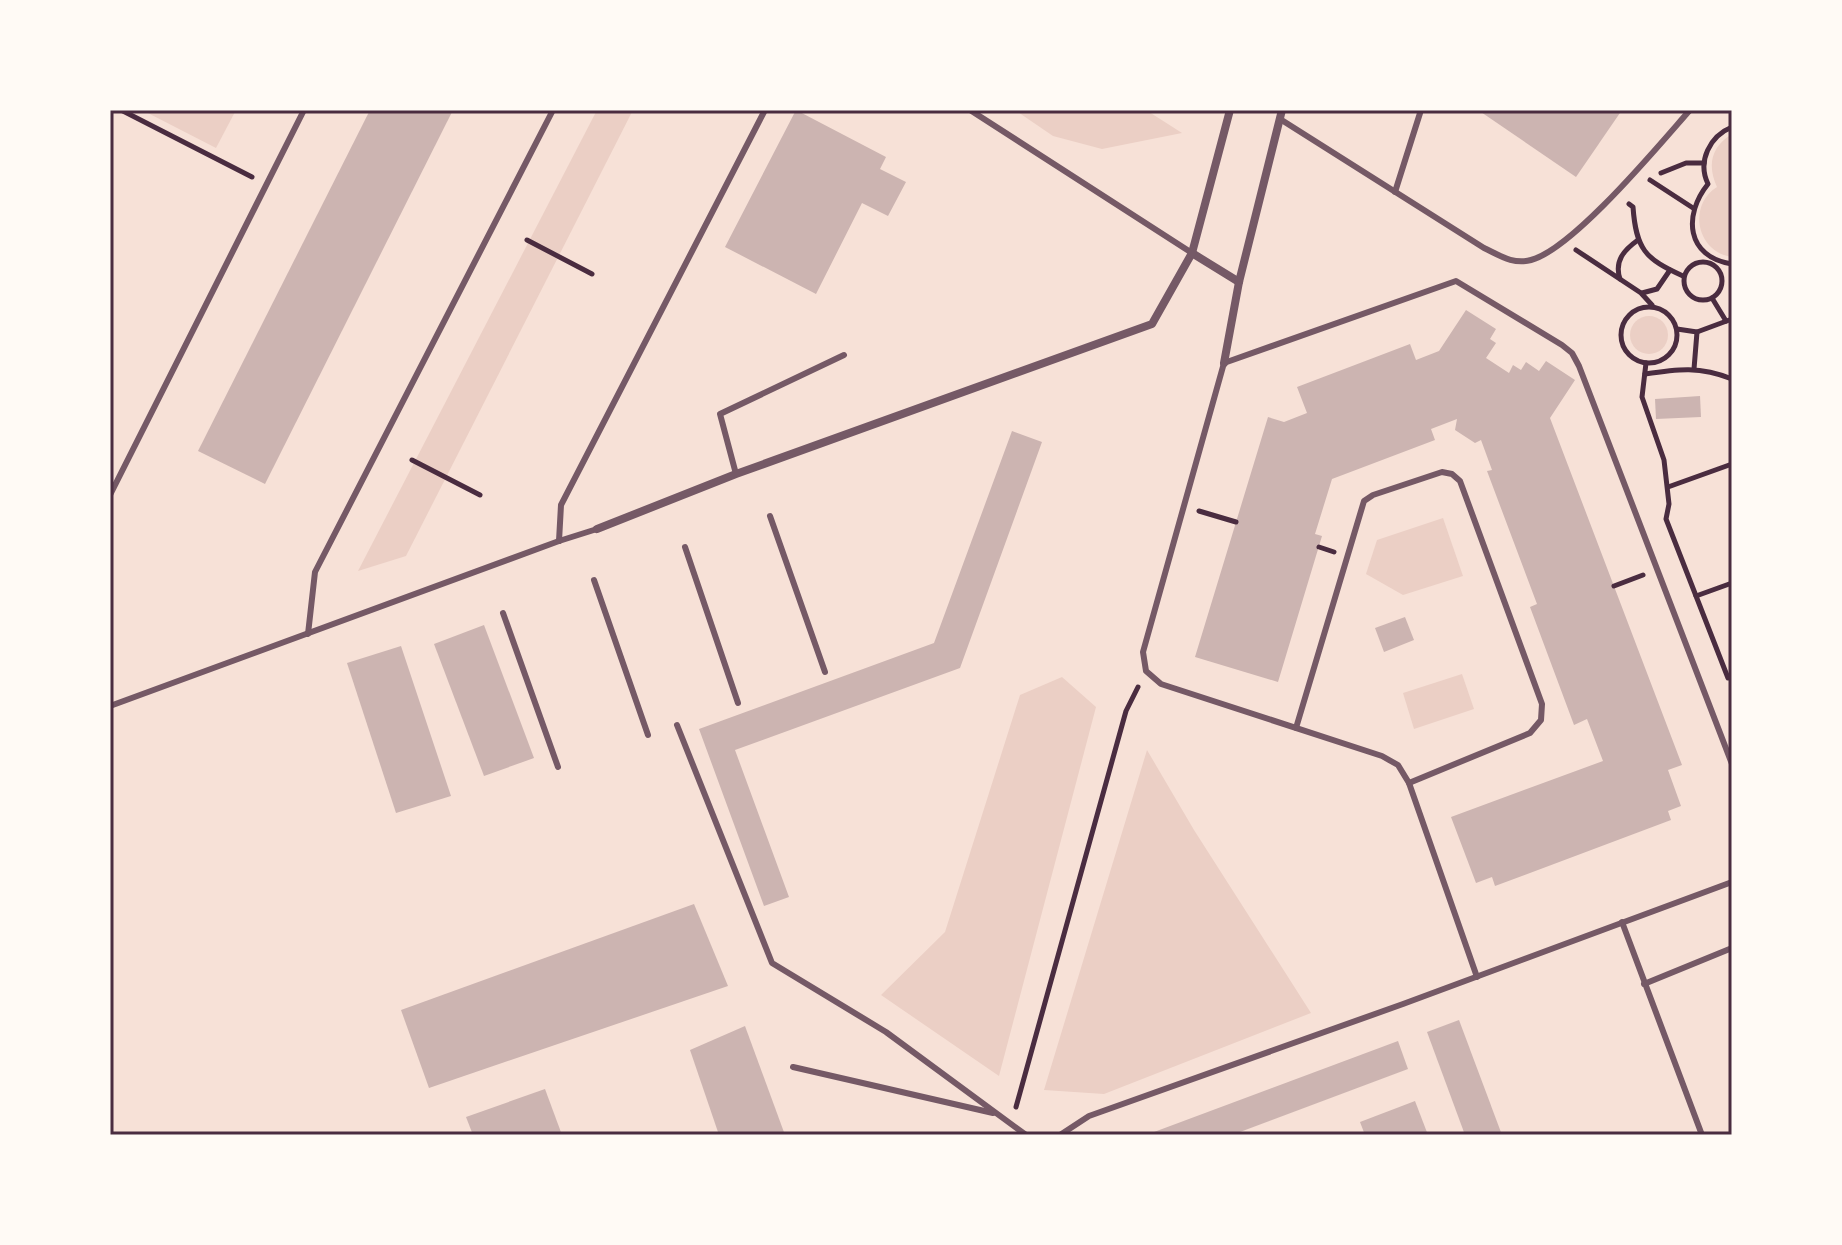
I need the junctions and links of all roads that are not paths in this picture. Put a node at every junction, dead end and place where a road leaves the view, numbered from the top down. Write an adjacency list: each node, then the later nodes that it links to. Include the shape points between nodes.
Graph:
1 (304, 110): 15 (lane)
2 (553, 110): 22 (lane, via 315,572)
3 (765, 110): 18 (lane, via 561,505)
4 (970, 110): 10 (lane)
5 (1230, 110): 10 (street)
6 (1421, 110): 9 (lane)
7 (1690, 110): 9 (lane, via 1613,194 1562,241 1530,260 1510,261 1484,248)
8 (1281, 114): 9 (lane); 11 (street)
9 (1395, 192)
10 (1192, 253): 11 (street); 14 (street, via 1152,324)
11 (1239, 282): 13 (street)
12 (844, 355): 14 (lane, via 720,414)
13 (1224, 363): 27 (lane, via 1143,652 1146,671 1161,684); 29 (lane, via 1456,281 1572,353)
14 (736, 474): 17 (street)
15 (110, 495)
16 (770, 516): 23 (lane)
17 (597, 529): 18 (lane)
18 (559, 541): 22 (lane)
19 (685, 547): 24 (lane)
20 (594, 580): 28 (lane)
21 (503, 613): 30 (lane)
22 (308, 634): 25 (lane)
23 (825, 672)
24 (738, 703)
25 (110, 706)
26 (677, 725): 38 (lane, via 772,963 886,1032)
27 (1296, 728): 31 (lane, via 1382,756 1398,765); 31 (lane, via 1364,501 1442,472 1452,474 1460,481 1537,690 1541,720 1530,733)
28 (648, 735)
29 (1732, 764)
30 (558, 767)
31 (1409, 783): 35 (lane)
32 (1732, 882): 33 (lane)
33 (1622, 922): 35 (lane); 36 (lane)
34 (1732, 948): 36 (lane)
35 (1477, 977): 40 (lane, via 1089,1116)
36 (1644, 984): 41 (lane)
37 (793, 1067): 38 (lane)
38 (997, 1113): 39 (lane)
39 (1026, 1135)
40 (1060, 1135)
41 (1702, 1135)

